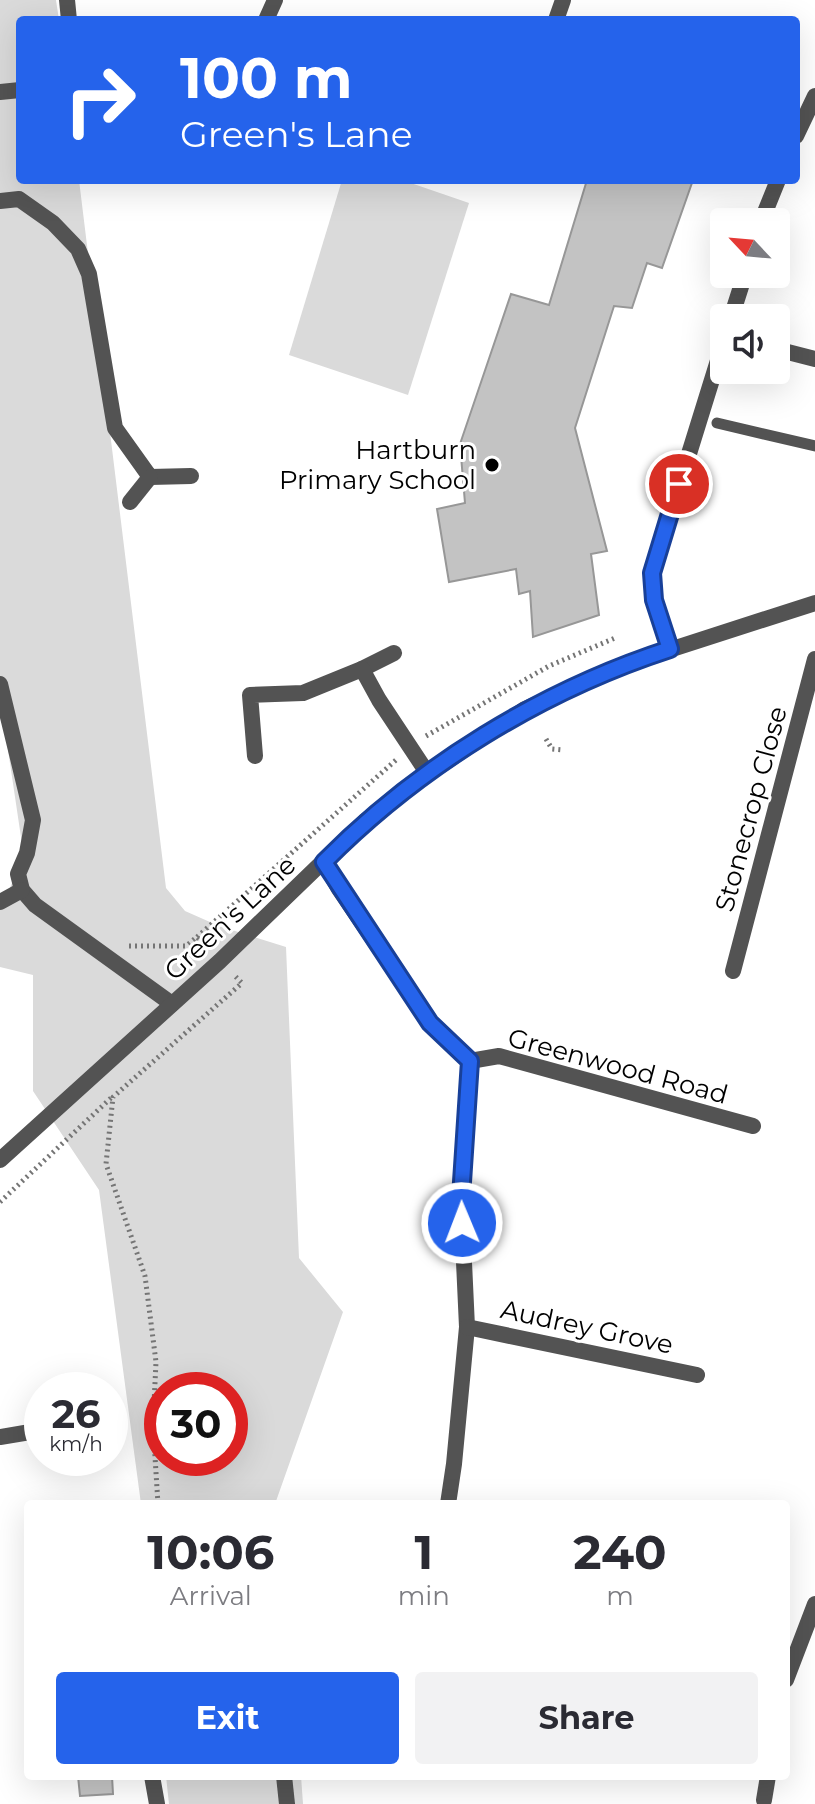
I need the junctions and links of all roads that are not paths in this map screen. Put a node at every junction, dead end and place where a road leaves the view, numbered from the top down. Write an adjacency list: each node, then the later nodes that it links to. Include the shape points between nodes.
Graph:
1 (815, 96): 2 (street)
2 (800, 122)
3 (776, 184): 5 (street)
4 (0, 201): 12 (street, via 19,199 78,249 89,274 115,428)
5 (767, 208)
6 (790, 353): 7 (street)
7 (815, 359)
8 (711, 384): 15 (street, via 652,573 654,600)
9 (717, 423): 10 (lane)
10 (815, 446)
11 (191, 476): 12 (street)
12 (150, 477): 13 (street)
13 (130, 502)
14 (815, 603): 15 (street, Green's Lane)
15 (670, 649): 21 (street, Green's Lane, via 525,709)
16 (394, 653): 18 (street)
17 (815, 659): 25 (street, Stonecrop Close)
18 (362, 669): 20 (street, via 303,693 250,695); 21 (street)
19 (0, 684): 23 (street, via 33,820 18,874)
20 (255, 756)
21 (428, 774): 22 (street, Green's Lane, via 365,821)
22 (324, 862): 26 (street, Green's Lane); 27 (street, via 430,1023)
23 (22, 890): 24 (street); 26 (street, via 35,905)
24 (0, 902)
25 (733, 971)
26 (172, 1004): 29 (street, Green's Lane)
27 (470, 1061): 28 (street, Greenwood Road, via 499,1056); 30 (street, via 461,1197)
28 (753, 1126)
29 (0, 1160)
30 (467, 1327): 31 (street, Audrey Grove); 34 (street)
31 (697, 1375)
32 (24, 1433): 33 (street)
33 (0, 1437)
34 (449, 1500)
35 (815, 1604): 36 (street)
36 (790, 1670)
37 (153, 1780): 41 (street)
38 (284, 1780): 42 (street)
39 (767, 1780): 40 (street)
40 (764, 1800)
41 (157, 1804)
42 (287, 1804)

